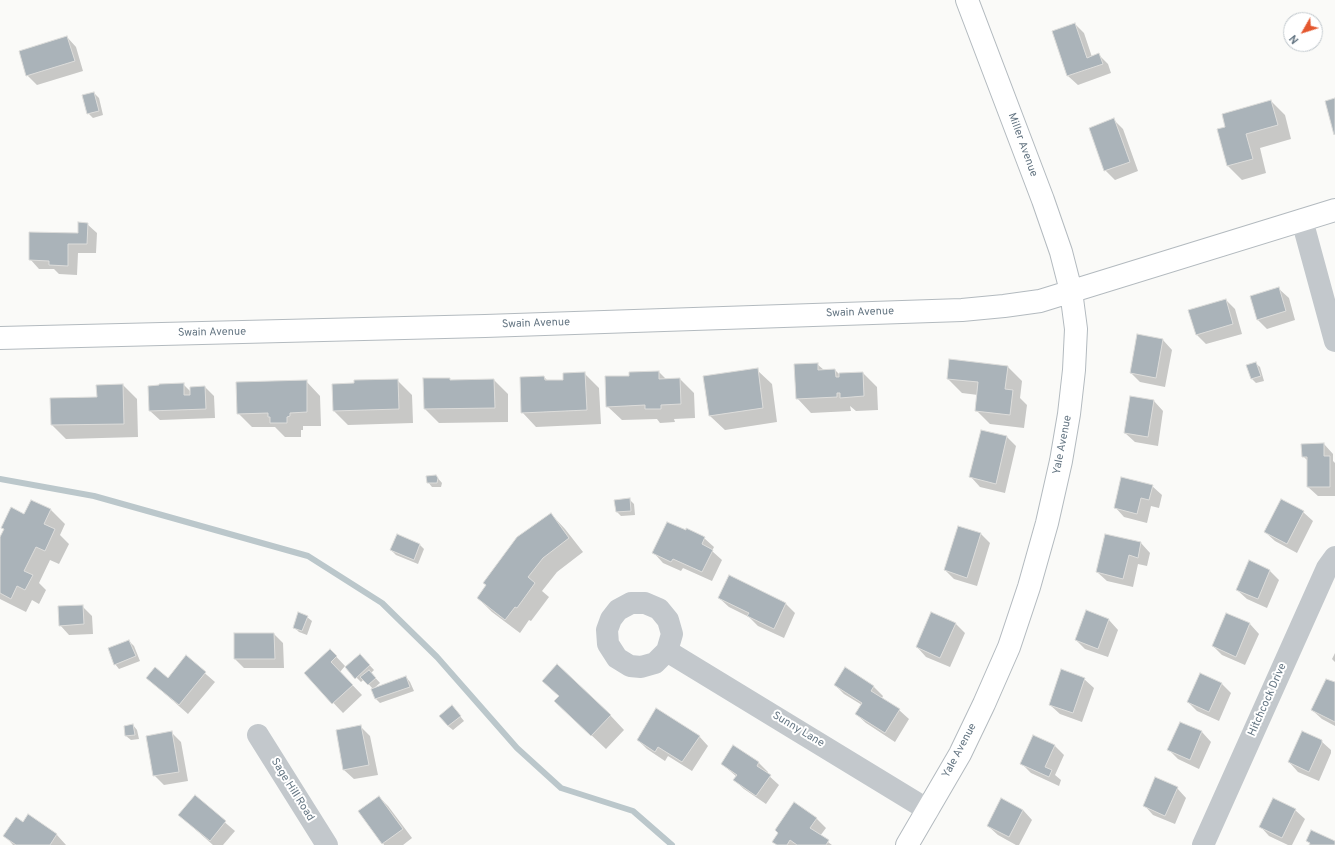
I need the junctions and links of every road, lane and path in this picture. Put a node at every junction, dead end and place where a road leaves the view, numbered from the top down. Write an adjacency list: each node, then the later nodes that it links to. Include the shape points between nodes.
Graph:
1 (967, 0): 4 (street, Miller Avenue, via 1043,200)
2 (1335, 210): 3 (street)
3 (1302, 220): 4 (street); 6 (street)
4 (1071, 291): 5 (street, Swain Avenue, via 1040,301 962,310 485,326); 10 (street, Yale Avenue, via 1076,329 1074,370 1067,427 1047,523 1029,588 1008,647 964,747)
5 (0, 338)
6 (1335, 341)
7 (1335, 557): 13 (street, Hitchcock Drive, via 1326,568)
8 (668, 651): 10 (street, Sunny Lane)
9 (258, 735): 11 (street, Sage Hill Road)
10 (928, 810): 12 (street, Yale Avenue)
11 (327, 845)
12 (906, 845)
13 (1203, 845)

